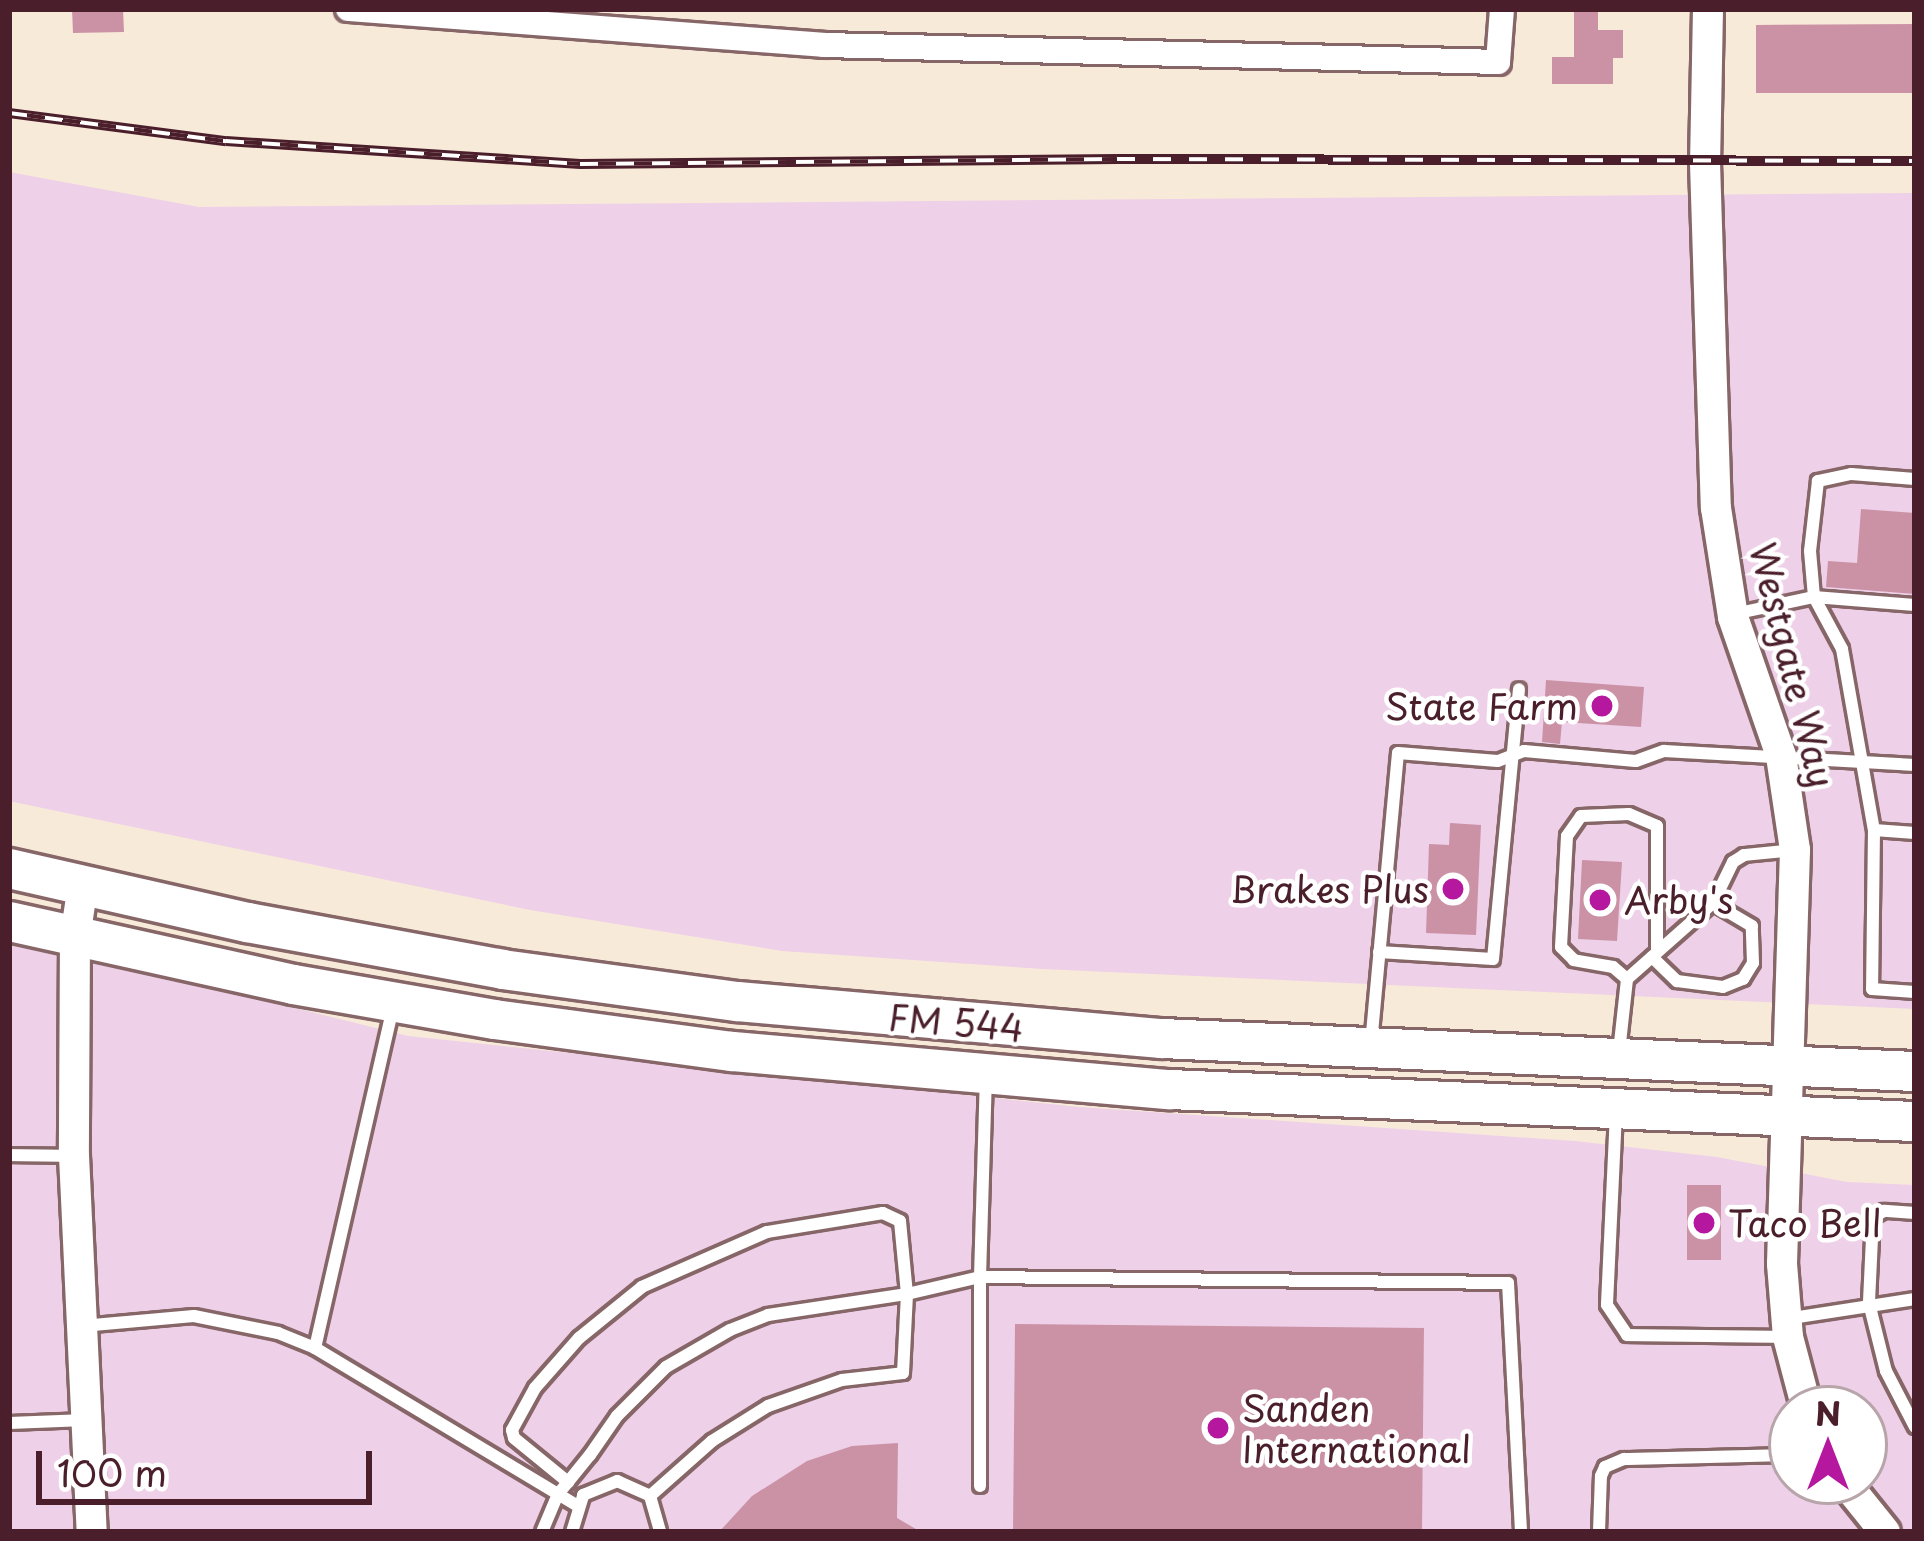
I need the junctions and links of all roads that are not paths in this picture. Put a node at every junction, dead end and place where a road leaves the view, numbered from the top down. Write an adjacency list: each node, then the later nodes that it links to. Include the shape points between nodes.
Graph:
1 (349, 9): 2 (street, via 824,45 1498,62)
2 (1502, 9)
3 (1708, 9): 7 (street, Westgate Way, via 1712,414)
4 (1915, 479): 5 (lane, via 1851,474 1818,481)
5 (1814, 597): 6 (lane); 7 (lane); 11 (lane, via 1842,649)
6 (1915, 605)
7 (1732, 614): 10 (street, Westgate Way)
8 (1519, 689): 9 (lane)
9 (1514, 755): 10 (lane, via 1636,761 1664,751); 21 (lane, via 1498,761 1398,753); 21 (lane, via 1493,959)
10 (1782, 760): 11 (lane); 15 (street, Westgate Way)
11 (1865, 762): 12 (lane); 13 (lane)
12 (1915, 765)
13 (1874, 830): 14 (lane); 24 (lane, via 1872,989)
14 (1915, 832)
15 (1795, 850): 18 (lane, via 1732,862); 29 (street, Westgate Way)
16 (9, 868): 17 (main road, FM 544 / FM 544)
17 (83, 885): 20 (street); 26 (main road, FM 544 / FM 544, via 502,969)
18 (1713, 903): 22 (lane); 22 (lane, via 1752,926 1753,963 1743,980 1723,987 1677,981)
19 (9, 921): 20 (main road, FM 544 / FM 544)
20 (75, 937): 25 (main road, FM 544 / FM 544); 36 (street)
21 (1379, 952): 27 (lane)
22 (1655, 955): 23 (lane); 23 (lane, via 1657,826 1629,814 1581,815 1567,836 1561,946 1574,960 1613,968)
23 (1627, 980): 28 (lane)
24 (1915, 992)
25 (394, 1001): 31 (main road, FM 544 / FM 544, via 731,1051); 44 (lane)
26 (986, 1025): 27 (main road, FM 544 / FM 544); 31 (main road)
27 (1370, 1048): 28 (main road, FM 544 / FM 544)
28 (1618, 1058): 29 (main road, FM 544 / FM 544)
29 (1787, 1065): 30 (main road, FM 544 / FM 544); 33 (street, Westgate Way)
30 (1915, 1071)
31 (986, 1076): 32 (main road, FM 544 / FM 544); 38 (lane)
32 (1617, 1108): 33 (main road, FM 544 / FM 544); 43 (lane, via 1607,1305 1628,1336)
33 (1785, 1114): 34 (main road, FM 544 / FM 544); 43 (street, Westgate Way)
34 (1915, 1121)
35 (9, 1155): 36 (lane)
36 (74, 1156): 42 (street)
37 (1915, 1213): 41 (lane, via 1874,1217)
38 (980, 1277): 39 (lane); 51 (lane); 60 (lane, via 1508,1283)
39 (907, 1294): 50 (lane, via 768,1316 730,1330 666,1367); 50 (lane, via 900,1221 884,1213 767,1232 642,1287 579,1338 535,1388 512,1430); 53 (lane, via 903,1373 842,1380 768,1406 712,1441)
40 (1915, 1299): 41 (lane)
41 (1869, 1304): 43 (lane); 48 (lane, via 1886,1371)
42 (81, 1326): 44 (lane, via 194,1316); 46 (street)
43 (1787, 1328): 45 (street, Westgate Way)
44 (315, 1348): 52 (lane)
45 (1801, 1385)
46 (87, 1420): 47 (lane); 56 (street)
47 (9, 1423)
48 (1915, 1427)
49 (1768, 1456): 61 (lane, via 1624,1459 1601,1475)
50 (568, 1482): 52 (lane)
51 (980, 1486)
52 (558, 1494): 54 (lane); 57 (lane)
53 (650, 1496): 54 (lane, via 629,1483 604,1482); 59 (lane)
54 (576, 1505): 58 (lane)
55 (1863, 1505): 62 (street)
56 (92, 1532)
57 (542, 1532)
58 (572, 1532)
59 (660, 1532)
60 (1521, 1532)
61 (1599, 1532)
62 (1885, 1532)

